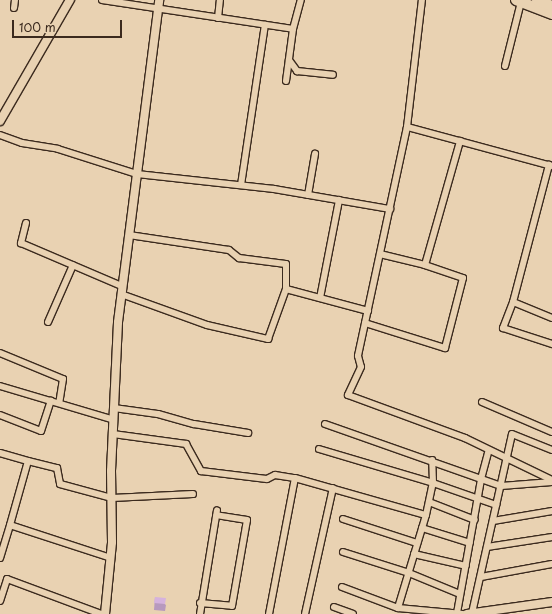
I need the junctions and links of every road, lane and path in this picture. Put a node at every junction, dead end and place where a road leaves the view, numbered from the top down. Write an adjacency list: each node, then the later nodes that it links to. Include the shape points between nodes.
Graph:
1 (15, 0): 11 (street)
2 (70, 0): 20 (street)
3 (102, 0): 9 (street)
4 (220, 0): 13 (street)
5 (301, 0): 15 (street)
6 (422, 0): 21 (street)
7 (537, 0): 10 (main road)
8 (519, 1): 12 (main road); 17 (street)
9 (158, 4): 13 (street); 26 (street)
10 (552, 6)
11 (14, 8)
12 (552, 14)
13 (218, 18): 14 (street)
14 (265, 25): 15 (street); 27 (street)
15 (293, 29): 16 (street)
16 (289, 60): 18 (street, via 297,71); 19 (street)
17 (505, 66)
18 (333, 75)
19 (286, 82)
20 (0, 121)
21 (407, 128): 23 (street); 30 (street)
22 (0, 135): 26 (street, via 22,143 58,149)
23 (460, 141): 25 (street); 35 (street)
24 (316, 154): 28 (street)
25 (550, 165): 39 (street)
26 (137, 174): 27 (street); 32 (street)
27 (241, 186): 28 (street)
28 (308, 195): 29 (street)
29 (339, 200): 30 (street); 38 (street)
30 (390, 209): 33 (street)
31 (26, 223): 34 (street, via 22,243)
32 (129, 235): 36 (street, via 229,250 239,258 286,264); 37 (street)
33 (380, 254): 35 (street); 40 (street)
34 (73, 265): 37 (street); 42 (street)
35 (425, 265): 43 (street, via 463,278 445,348)
36 (286, 289): 37 (street, via 268,339 207,325); 38 (street)
37 (122, 290): 50 (street)
38 (320, 298): 40 (street)
39 (513, 302): 41 (street); 44 (street, via 503,328)
40 (368, 311): 43 (street)
41 (552, 318)
42 (48, 322)
43 (365, 323): 58 (street, via 358,356 361,367 348,395 465,438)
44 (552, 344)
45 (0, 353): 49 (street, via 63,379)
46 (0, 386): 47 (street)
47 (51, 401): 49 (street); 51 (street, via 41,431)
48 (482, 402): 54 (street)
49 (59, 403): 52 (street)
50 (114, 408): 52 (street); 56 (street, via 158,414)
51 (0, 415)
52 (114, 420): 55 (street)
53 (325, 424): 62 (street)
54 (552, 432)
55 (113, 434): 64 (street, via 186,444 202,471 267,480 275,475); 71 (street)
56 (248, 434)
57 (319, 449): 67 (street)
58 (489, 450): 61 (street); 65 (street)
59 (552, 450): 61 (street, via 512,434)
60 (0, 453): 63 (street)
61 (505, 458): 66 (street); 68 (street)
62 (432, 460): 65 (street); 67 (street)
63 (28, 461): 71 (street, via 57,468 60,484); 80 (street)
64 (295, 478): 69 (street); 107 (street)
65 (481, 479): 68 (street); 72 (street)
66 (552, 481): 68 (street)
67 (433, 483): 72 (street); 73 (street)
68 (500, 486): 74 (street)
69 (332, 488): 76 (street); 108 (street)
70 (193, 494): 71 (street)
71 (112, 498): 89 (street)
72 (479, 499): 74 (street); 78 (street)
73 (429, 502): 76 (street); 78 (street)
74 (496, 506): 79 (street)
75 (552, 511): 79 (street)
76 (426, 515): 81 (street)
77 (343, 519): 83 (street)
78 (475, 520): 84 (street)
79 (493, 521): 85 (street)
80 (10, 525): 88 (street); 89 (street)
81 (422, 528): 83 (street); 84 (street)
82 (552, 537): 85 (street)
83 (417, 543): 87 (street)
84 (470, 543): 91 (street)
85 (487, 547): 94 (street)
86 (344, 552): 92 (street)
87 (414, 554): 91 (street); 92 (street)
88 (0, 558)
89 (111, 558): 105 (street)
90 (552, 564): 94 (street)
91 (466, 566): 97 (street)
92 (409, 573): 97 (street); 102 (street)
93 (0, 577): 95 (street)
94 (481, 577): 103 (street)
95 (7, 579): 98 (street); 104 (street)
96 (342, 587): 102 (street)
97 (460, 594): 110 (street)
98 (0, 600)
99 (552, 602): 103 (street)
100 (200, 603): 100 (street, via 217,512 247,520 232,606); 106 (street)
101 (334, 607): 109 (street)
102 (398, 608): 110 (street)
103 (470, 613)
104 (101, 614)
105 (105, 614)
106 (200, 614)
107 (269, 614)
108 (305, 614)
109 (353, 614)
110 (460, 614)

